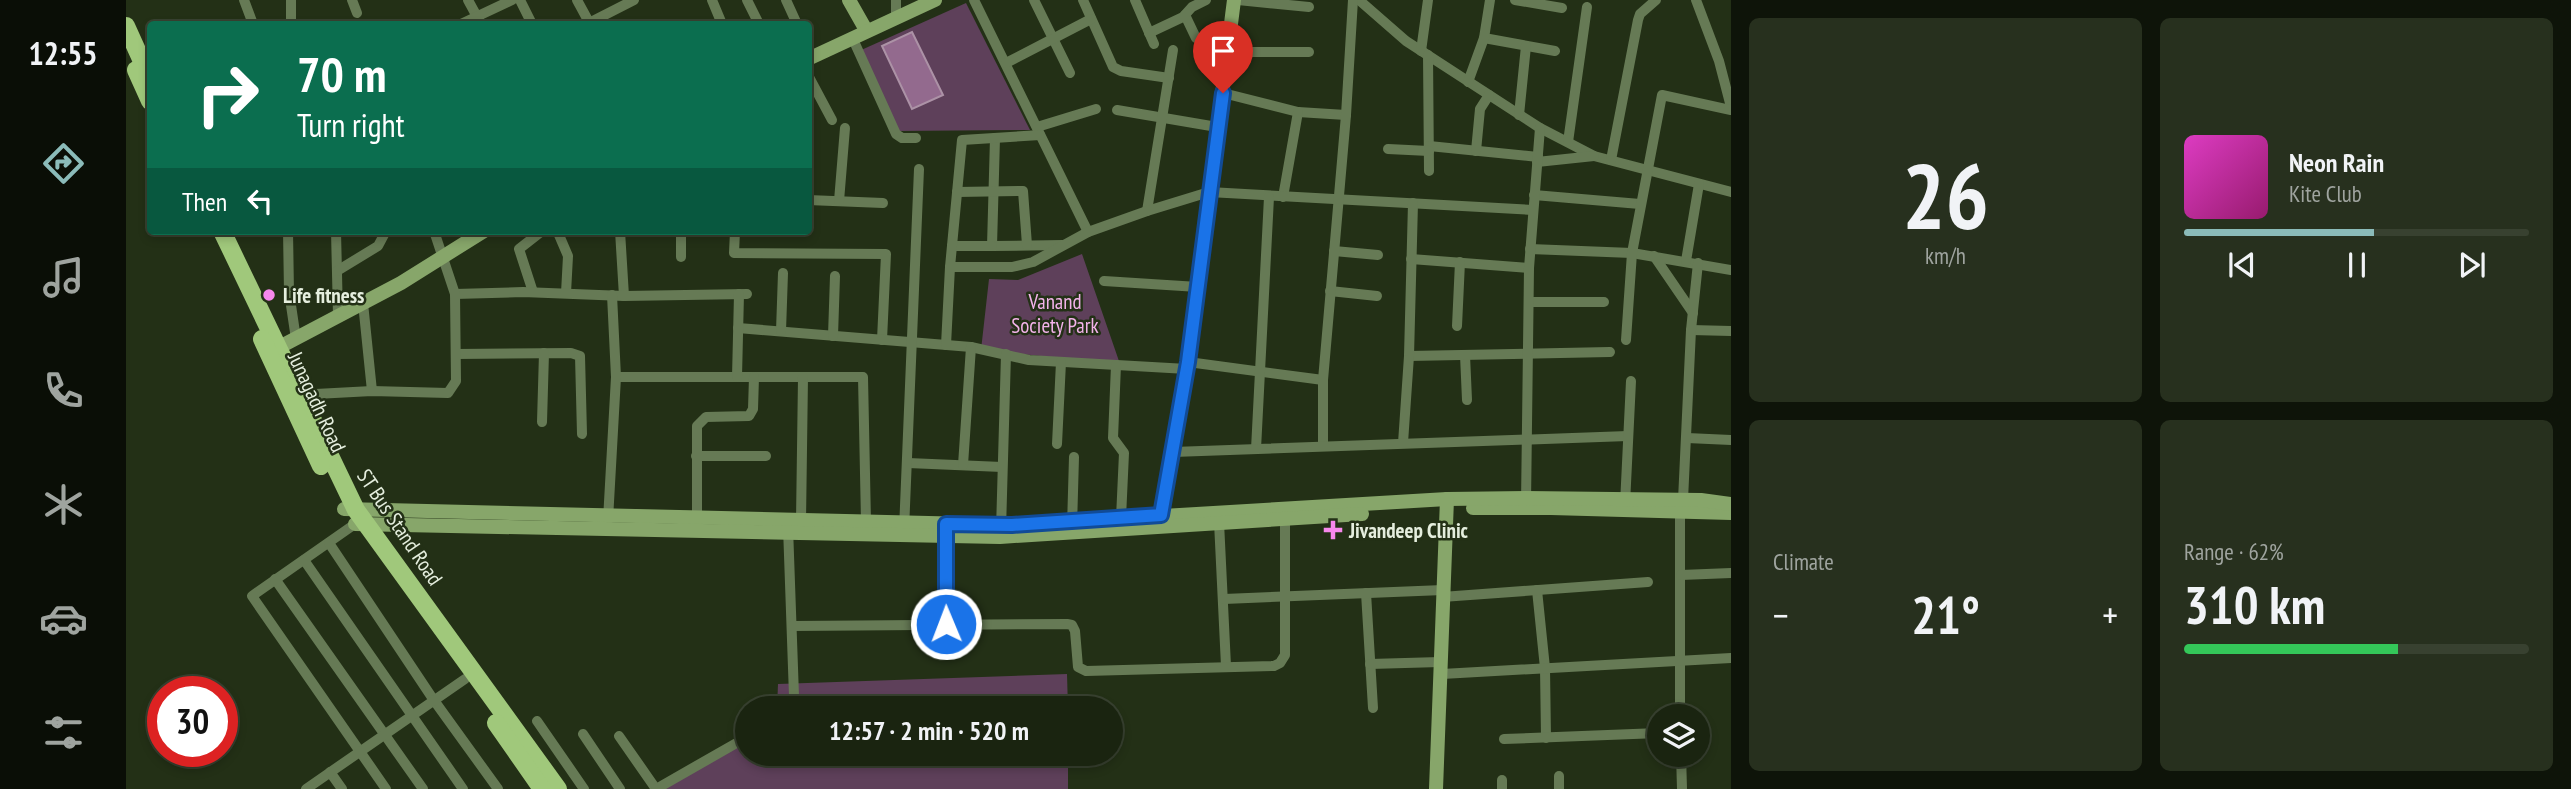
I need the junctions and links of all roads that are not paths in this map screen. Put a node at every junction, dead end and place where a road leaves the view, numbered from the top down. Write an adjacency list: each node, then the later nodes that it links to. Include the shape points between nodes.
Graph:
1 (244, 0): 36 (street)
2 (291, 0): 37 (street)
3 (352, 0): 33 (street)
4 (468, 0): 38 (street)
5 (512, 0): 38 (street)
6 (520, 0): 39 (street)
7 (577, 0): 40 (street)
8 (634, 0): 41 (street)
9 (712, 0): 42 (street)
10 (747, 0): 43 (street)
11 (786, 0): 44 (street)
12 (849, 0): 46 (street)
13 (895, 0): 34 (street)
14 (936, 0): 34 (street)
15 (974, 0): 58 (street)
16 (1034, 0): 47 (street)
17 (1083, 0): 35 (street)
18 (1135, 0): 31 (street, via 1152,39)
19 (1206, 0): 31 (street)
20 (1236, 0): 28 (street); 54 (street)
21 (1353, 0): 71 (street)
22 (1359, 0): 56 (street)
23 (1428, 0): 56 (street)
24 (1490, 0): 49 (street)
25 (1515, 0): 32 (street)
26 (1656, 0): 87 (street, via 1638,20)
27 (1696, 0): 67 (street)
28 (1272, 2): 29 (street)
29 (1309, 7)
30 (1587, 7): 81 (street)
31 (1186, 8): 48 (street)
32 (1562, 8)
33 (357, 13)
34 (896, 17): 46 (street)
35 (1091, 19): 47 (street); 61 (street, via 1116,69)
36 (252, 21)
37 (291, 21)
38 (479, 21)
39 (530, 21)
40 (588, 21)
41 (595, 21)
42 (721, 21)
43 (758, 21)
44 (796, 21)
45 (126, 26): 59 (main road)
46 (859, 33): 57 (street); 79 (street, via 897,134)
47 (1054, 38): 58 (street); 60 (street)
48 (1196, 38)
49 (1484, 38): 50 (street); 63 (street)
50 (1526, 46): 53 (street); 72 (street)
51 (126, 49): 65 (main road)
52 (1174, 50): 61 (street)
53 (1555, 51)
54 (1229, 52): 55 (street); 64 (street)
55 (1309, 52)
56 (1425, 53): 63 (street); 82 (street)
57 (812, 54)
58 (1006, 64): 78 (street)
59 (147, 72)
60 (1070, 73)
61 (1169, 78): 73 (street)
62 (812, 82): 74 (street)
63 (1468, 82): 66 (street)
64 (1223, 93): 70 (street); 75 (street)
65 (147, 95)
66 (1489, 95): 72 (street); 84 (street, via 1480,109)
67 (1731, 108): 89 (street, via 1662,95)
68 (1096, 109): 78 (street)
69 (1117, 110): 73 (street)
70 (1298, 112): 71 (street); 98 (street)
71 (1346, 115): 99 (street)
72 (1519, 115): 77 (street)
73 (1162, 118): 75 (street); 106 (street)
74 (832, 120)
75 (1217, 127): 94 (street)
76 (845, 128): 101 (street)
77 (1540, 128): 81 (street); 86 (street)
78 (1038, 131): 80 (street); 107 (street)
79 (916, 138)
80 (995, 138): 92 (street, via 962,140); 93 (street)
81 (1568, 142): 85 (street)
82 (1429, 148): 83 (street); 84 (street); 90 (street)
83 (1388, 149)
84 (1476, 150): 86 (street)
85 (1594, 156): 86 (street); 87 (street)
86 (1537, 160): 96 (street)
87 (1611, 160): 89 (street)
88 (919, 169): 163 (street)
89 (1646, 170): 91 (street); 104 (street)
90 (1429, 171)
91 (1699, 184): 95 (street); 132 (street)
92 (957, 192): 93 (street); 122 (street)
93 (994, 192): 121 (street, via 1023,191); 123 (street)
94 (1209, 192): 97 (street); 106 (street); 142 (street)
95 (1731, 192)
96 (1534, 195): 104 (street); 105 (street)
97 (1269, 197): 98 (street); 177 (street)
98 (1283, 197): 99 (street)
99 (1338, 199): 103 (street); 125 (street)
100 (812, 200): 101 (street)
101 (839, 201): 102 (street)
102 (883, 203)
103 (1413, 203): 105 (street); 131 (street)
104 (1640, 204): 126 (street)
105 (1533, 210): 124 (street)
106 (1147, 211): 107 (street)
107 (1088, 232): 120 (street)
108 (213, 235): 166 (main road, Junagadh Road)
109 (224, 235): 166 (main road, ST Bus Stand Road)
110 (289, 235): 160 (street, via 289,292)
111 (336, 235): 138 (street)
112 (384, 235): 138 (street, via 378,246)
113 (436, 235): 128 (street)
114 (478, 235): 128 (street)
115 (537, 235): 144 (street, via 519,249)
116 (559, 235): 145 (street, via 568,257)
117 (620, 235): 147 (street)
118 (681, 235): 129 (street)
119 (735, 235): 161 (street, via 734,253 886,254)
120 (1065, 244): 121 (street); 135 (street, via 1033,262 1012,267)
121 (1027, 245): 123 (street)
122 (952, 246): 123 (street); 135 (street)
123 (992, 246)
124 (1530, 249): 126 (street); 136 (street)
125 (1334, 251): 127 (street); 143 (street)
126 (1632, 253): 130 (street); 162 (street)
127 (1378, 255)
128 (445, 257): 146 (street); 151 (street)
129 (681, 257)
130 (1654, 257): 132 (street); 152 (street)
131 (1411, 259): 133 (street); 173 (street)
132 (1686, 261): 134 (street)
133 (1460, 262): 136 (street); 154 (street)
134 (1698, 263): 137 (street); 152 (street)
135 (950, 267): 164 (street)
136 (1529, 268): 149 (street)
137 (1731, 270)
138 (337, 271): 153 (street)
139 (783, 273): 157 (street)
140 (835, 276): 159 (street)
141 (1104, 281): 142 (street)
142 (1198, 287): 176 (street)
143 (1330, 291): 148 (street); 182 (street)
144 (533, 292): 145 (street); 146 (street)
145 (566, 293): 147 (street)
146 (455, 294): 169 (street)
147 (618, 295): 155 (street, via 743,294); 178 (street)
148 (1377, 296)
149 (1528, 302): 150 (street); 171 (street)
150 (1604, 302)
151 (363, 303): 153 (street); 184 (street)
152 (1693, 313): 156 (street)
153 (338, 316): 160 (street)
154 (1457, 326)
155 (738, 328): 157 (street); 179 (street)
156 (1691, 330): 158 (street); 190 (street)
157 (781, 331): 159 (street)
158 (1731, 331)
159 (832, 336): 161 (street)
160 (296, 339): 166 (street)
161 (882, 340): 163 (street)
162 (1626, 340)
163 (913, 342): 164 (street); 201 (street)
164 (946, 345): 165 (street)
165 (971, 347): 170 (street); 202 (street)
166 (274, 350): 185 (main road, ST Bus Stand Road)
167 (1610, 352): 171 (street)
168 (544, 353): 169 (street); 187 (street); 188 (street, via 571,353 582,360)
169 (456, 354): 184 (street, via 456,382 448,393)
170 (1006, 354): 174 (street); 203 (street)
171 (1528, 354): 172 (street); 191 (street)
172 (1465, 355): 173 (street); 186 (street)
173 (1409, 356): 193 (street)
174 (1061, 362): 175 (street); 194 (street)
175 (1116, 365): 176 (street); 212 (street, via 1112,438 1124,453)
176 (1187, 365): 177 (street); 197 (street)
177 (1259, 371): 182 (street); 196 (street)
178 (616, 377): 179 (street); 215 (street)
179 (737, 377): 180 (street)
180 (754, 377): 181 (street); 198 (street, via 752,412 744,418 706,417 698,422)
181 (803, 377): 216 (street, via 863,377); 219 (street)
182 (1322, 380): 195 (street)
183 (1631, 382): 189 (street)
184 (372, 391): 185 (street)
185 (295, 395): 211 (main road, ST Bus Stand Road)
186 (1467, 400)
187 (542, 422)
188 (582, 434)
189 (1628, 436): 191 (street); 208 (street)
190 (1687, 438): 192 (street); 207 (street)
191 (1527, 439): 193 (street); 204 (street)
192 (1731, 440)
193 (1403, 443): 195 (street)
194 (1057, 444)
195 (1322, 446): 196 (street)
196 (1256, 449): 197 (street)
197 (1173, 452): 214 (street)
198 (696, 456): 199 (street); 218 (street)
199 (766, 456)
200 (1073, 457): 220 (street)
201 (908, 463): 202 (street); 221 (street)
202 (963, 465): 203 (street)
203 (1002, 467): 223 (street)
204 (1526, 503): 206 (street); 208 (street)
205 (1731, 503): 207 (street)
206 (1447, 504): 209 (street); 232 (street)
207 (1681, 504): 208 (street); 210 (street); 227 (street)
208 (1625, 505)
209 (1349, 509): 213 (street); 214 (street)
210 (1731, 513)
211 (356, 517): 215 (street); 224 (street); 243 (main road); 268 (main road, ST Bus Stand Road)
212 (1121, 518): 214 (street); 220 (street)
213 (1285, 518): 217 (street); 233 (street)
214 (1161, 521): 217 (street); 220 (street)
215 (608, 522): 218 (street)
216 (866, 522): 219 (street); 221 (street)
217 (1219, 522): 234 (street)
218 (696, 524): 219 (street)
219 (792, 525): 221 (street); 236 (street)
220 (1072, 528): 223 (street)
221 (904, 529): 222 (street)
222 (945, 530): 223 (street); 235 (street)
223 (1001, 531)
224 (329, 543): 225 (street); 245 (street)
225 (304, 560): 228 (street); 248 (street)
226 (1731, 573): 227 (street)
227 (1681, 575): 238 (street)
228 (275, 579): 250 (street); 257 (street, via 252,596)
229 (1648, 582): 230 (street)
230 (1537, 590): 232 (street); 242 (street)
231 (1366, 593): 232 (street); 233 (street); 239 (street)
232 (1443, 593): 241 (street)
233 (1286, 596): 234 (street); 240 (street, via 1283,660 1274,666)
234 (1224, 598): 240 (street)
235 (946, 624): 236 (street); 240 (street, via 1070,624 1075,631 1078,667 1086,671)
236 (792, 626): 244 (street)
237 (1731, 658): 238 (street)
238 (1680, 661): 242 (street); 246 (street)
239 (1370, 664): 241 (street); 247 (street)
240 (1226, 666)
241 (1441, 668): 242 (street); 272 (street)
242 (1545, 668): 254 (street)
243 (465, 679): 245 (street); 267 (main road)
244 (794, 696)
245 (433, 699): 248 (street); 266 (street)
246 (1680, 704)
247 (1373, 708)
248 (411, 715): 250 (street); 265 (street)
249 (537, 722): 269 (street)
250 (384, 733): 257 (street); 264 (street)
251 (583, 734): 270 (street)
252 (1647, 734): 254 (street)
253 (619, 736): 271 (street)
254 (1546, 738): 255 (street)
255 (1504, 739)
256 (735, 744): 271 (street)
257 (360, 750): 259 (street); 263 (street)
258 (1681, 767): 274 (street)
259 (330, 772): 261 (street); 262 (street)
260 (1559, 776): 273 (street)
261 (306, 789)
262 (342, 789)
263 (386, 789)
264 (423, 789)
265 (463, 789)
266 (498, 789)
267 (542, 789)
268 (558, 789)
269 (584, 789)
270 (620, 789)
271 (656, 789)
272 (1436, 789)
273 (1559, 789)
274 (1682, 789)

